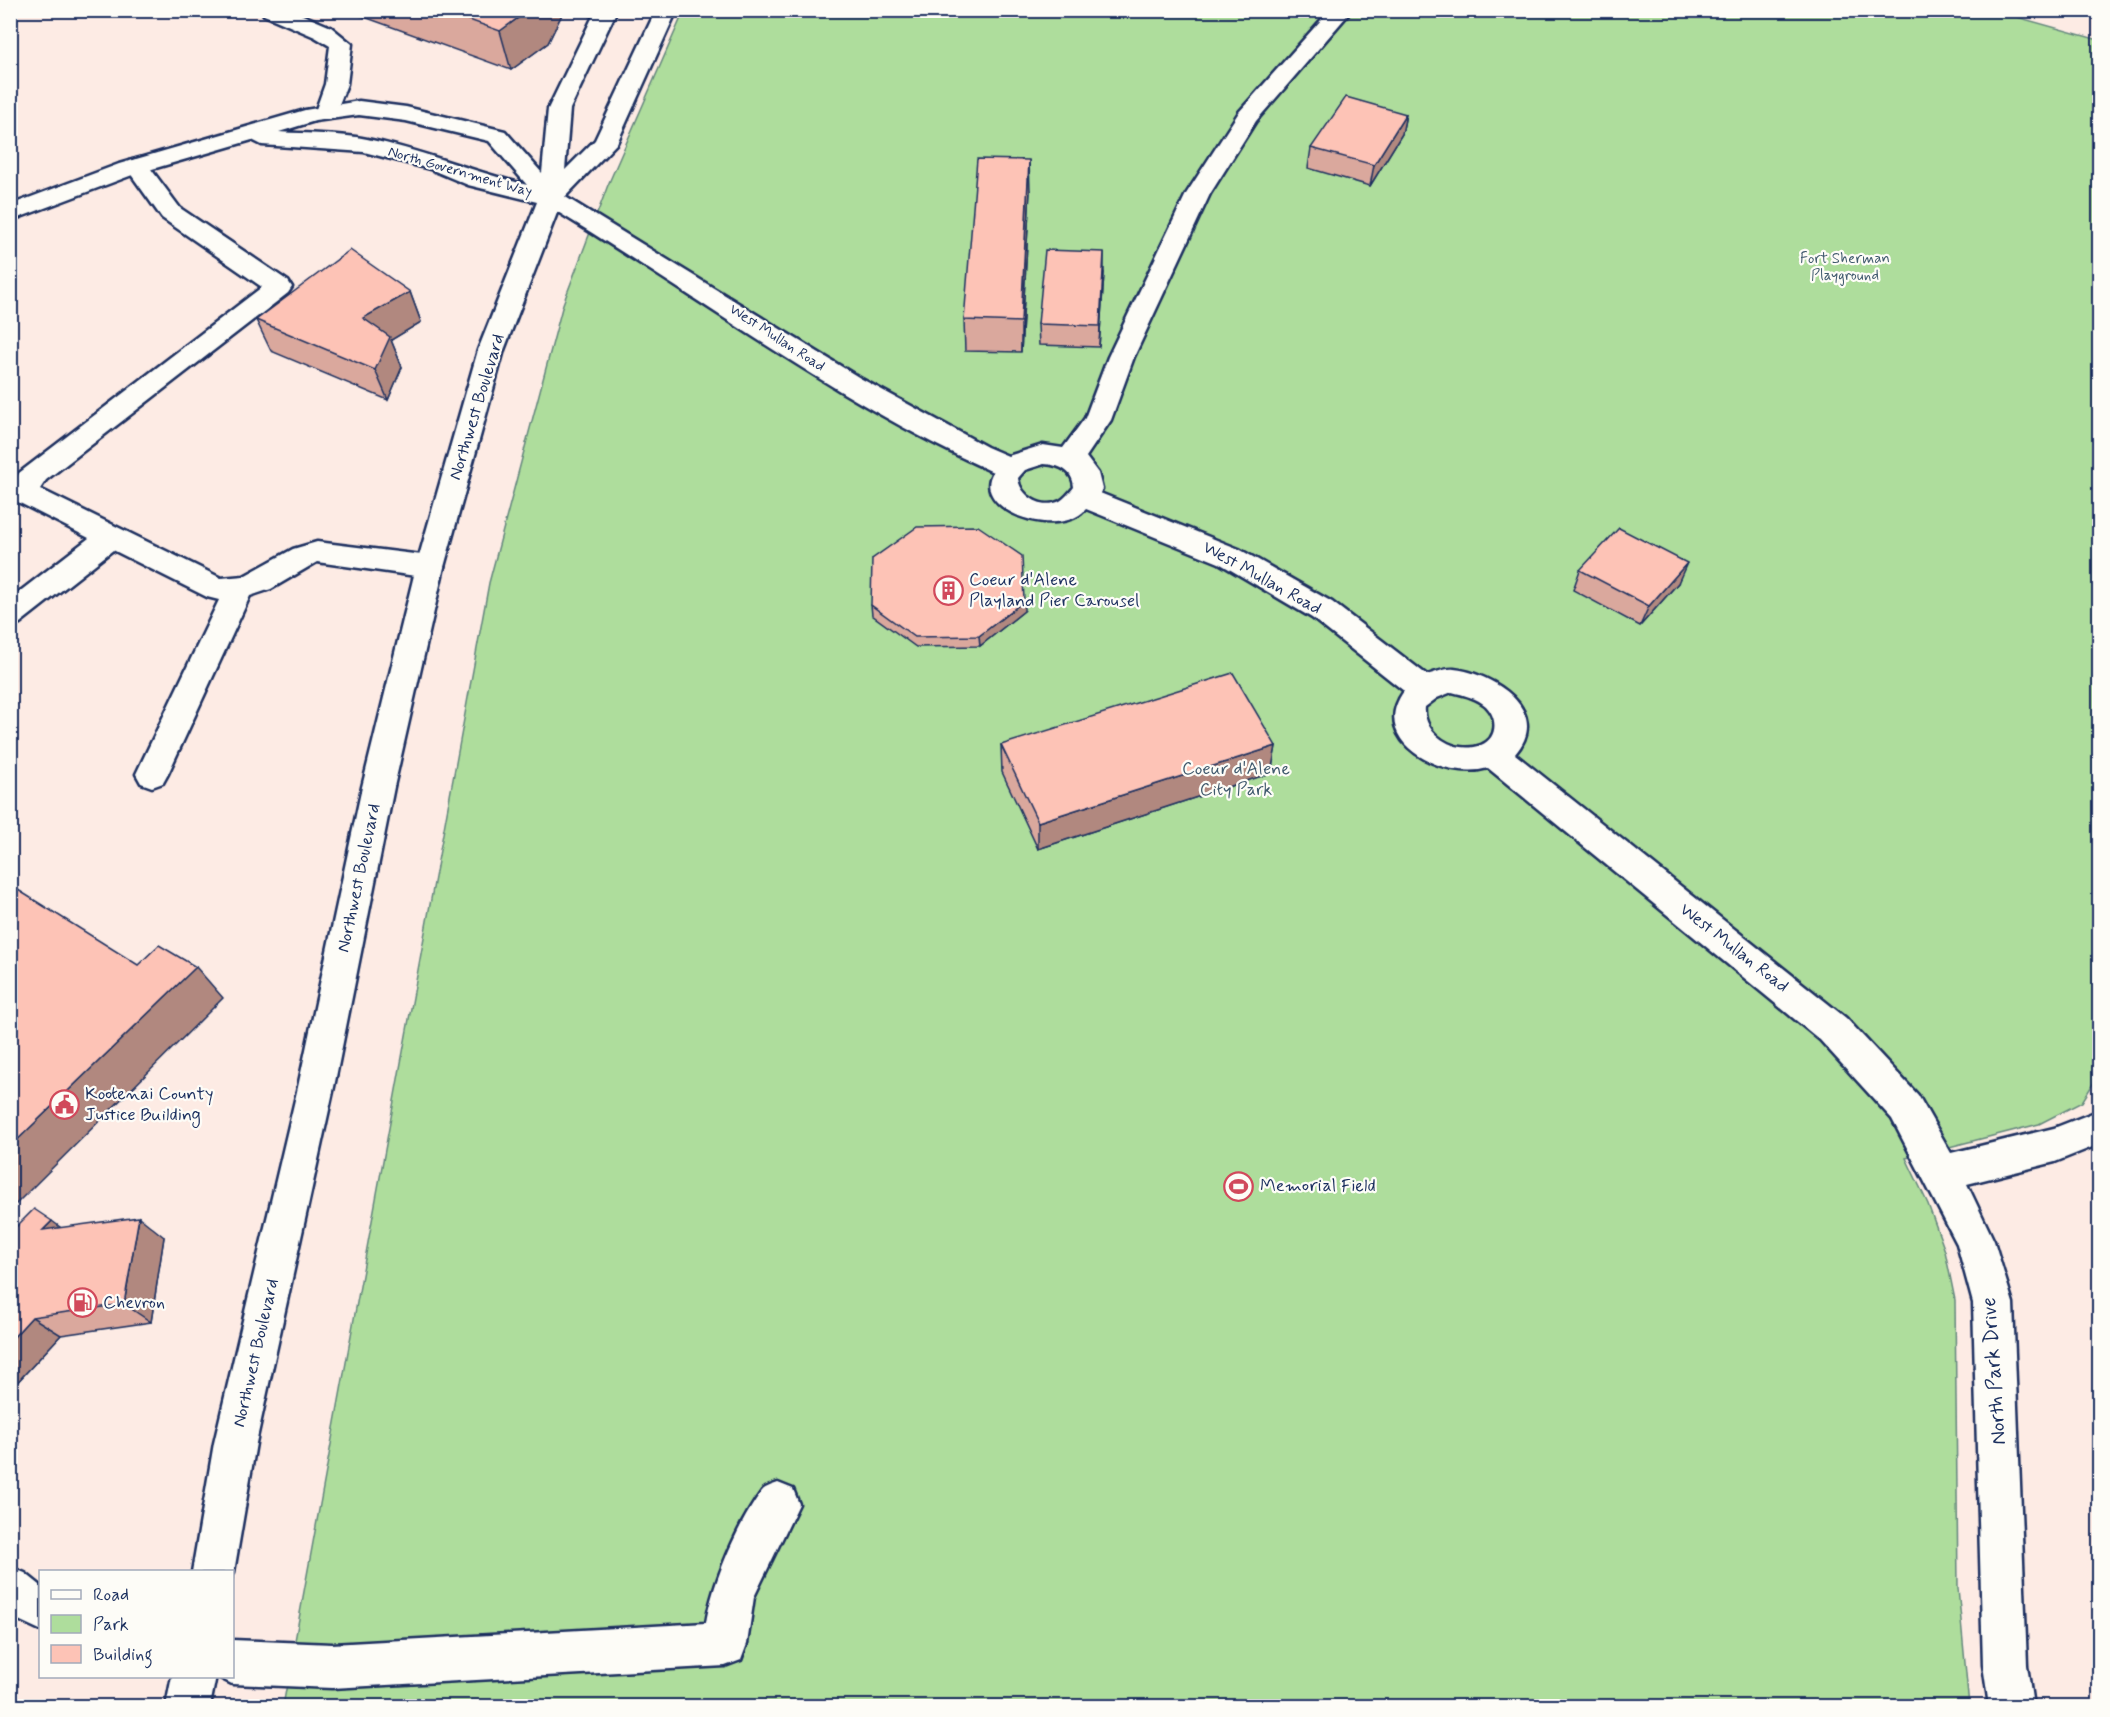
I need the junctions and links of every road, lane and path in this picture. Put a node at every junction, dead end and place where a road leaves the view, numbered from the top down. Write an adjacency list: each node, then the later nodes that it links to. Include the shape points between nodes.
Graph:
1 (272, 10): 5 (street, via 341,44 336,84)
2 (607, 10): 8 (street, Northwest Boulevard, via 559,109)
3 (667, 10): 8 (street, Northwest Boulevard, via 605,143)
4 (1342, 10): 10 (street, via 1247,117 1198,194 1121,357 1098,420)
5 (326, 112): 6 (street, North Government Way); 8 (street, North Government Way, via 378,109 497,136)
6 (240, 136): 7 (street, North Government Way); 8 (street, North Government Way, via 364,145)
7 (137, 166): 9 (street, North Government Way); 13 (street, via 171,213 279,287 28,480 24,493)
8 (550, 198): 11 (street, West Mullan Road, via 631,244 846,381 961,447); 14 (street, Northwest Boulevard, via 491,350)
9 (10, 214)
10 (1070, 459): 11 (street, via 1043,454 1030,456); 12 (street, via 1088,480)
11 (1010, 468): 12 (street, via 1005,476 1006,494 1023,509 1050,513 1075,505)
12 (1083, 497): 17 (street, West Mullan Road, via 1239,561 1322,610)
13 (111, 537): 15 (street, via 217,590); 16 (street)
14 (430, 567): 15 (street, via 317,552 305,555 257,585); 23 (street, Northwest Boulevard, via 378,787 236,1443)
15 (239, 589): 19 (street)
16 (10, 615)
17 (1423, 689): 18 (street, via 1413,699 1409,711 1417,736 1429,748 1461,759); 18 (street, via 1452,680 1484,688 1497,697 1512,721 1511,734)
18 (1493, 754): 21 (street, West Mullan Road, via 1833,1029 1905,1107)
19 (152, 774)
20 (2100, 1127): 21 (street, via 2055,1145)
21 (1942, 1173): 29 (street, North Park Drive, via 1975,1240 1993,1303 2005,1665)
22 (778, 1504): 26 (street, via 732,1597 725,1644 332,1666)
23 (213, 1570)
24 (10, 1588): 25 (street)
25 (39, 1608)
26 (234, 1662)
27 (194, 1678): 28 (street)
28 (188, 1707)
29 (2011, 1707)

